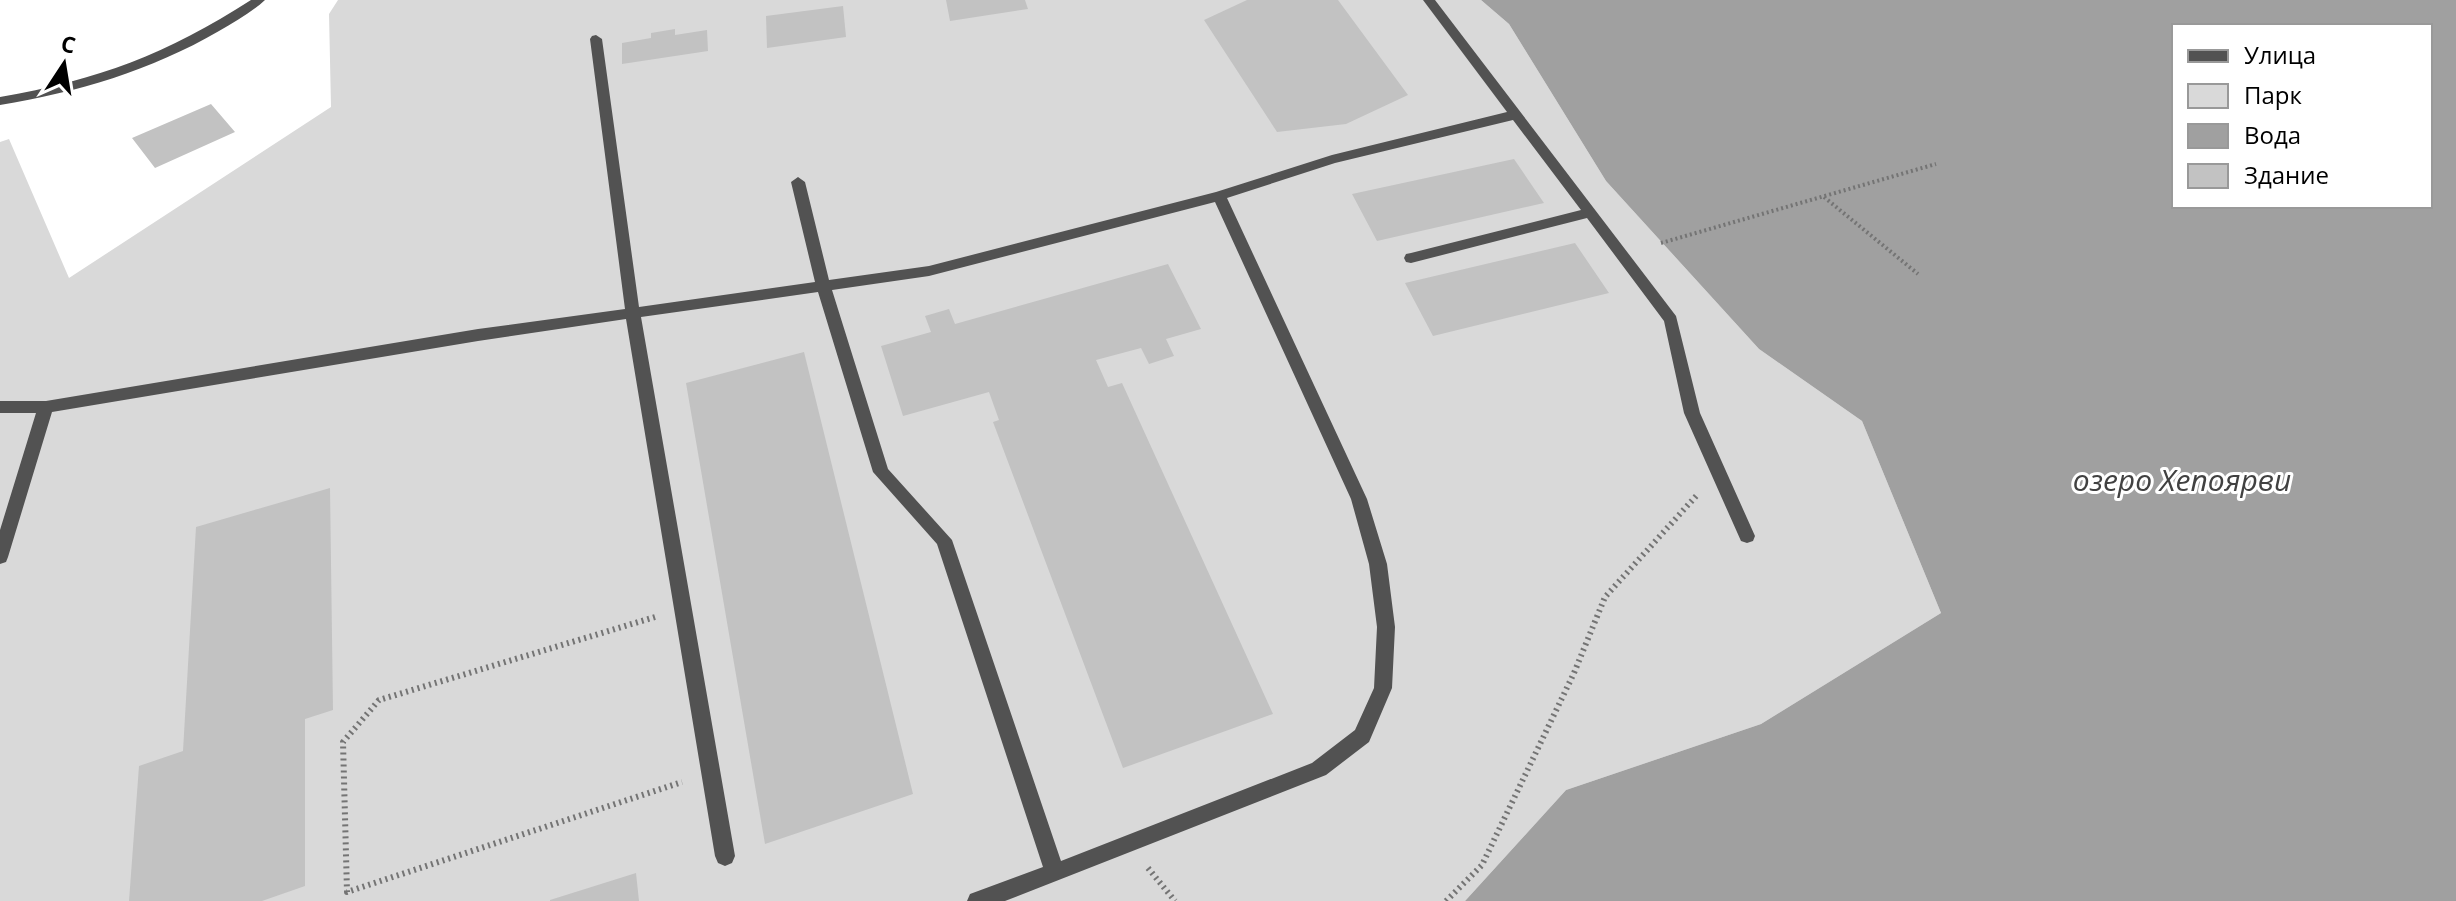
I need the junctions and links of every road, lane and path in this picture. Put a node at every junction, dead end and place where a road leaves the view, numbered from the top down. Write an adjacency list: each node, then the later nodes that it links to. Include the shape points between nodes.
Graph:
1 (259, 0): 4 (street, via 213,31 137,69 61,92)
2 (1429, 0): 5 (street)
3 (596, 39): 15 (street)
4 (0, 101)
5 (1514, 115): 8 (street, via 1332,159); 10 (street)
6 (1936, 164): 9 (path)
7 (798, 182): 14 (street)
8 (1219, 196): 14 (street, via 929,271); 24 (street, via 1359,499 1378,564 1386,627 1383,688 1362,736 1319,769)
9 (1823, 196): 11 (path); 13 (path)
10 (1589, 213): 12 (street); 18 (street, via 1671,320 1692,413)
11 (1661, 243)
12 (1411, 258)
13 (1918, 274)
14 (824, 287): 15 (street); 24 (street, via 881,472 944,540)
15 (633, 315): 17 (street, via 478,335); 21 (street)
16 (0, 407): 17 (street)
17 (46, 407): 20 (street)
18 (1718, 471): 19 (street); 26 (path, via 1605,597 1549,729 1482,865)
19 (1747, 536)
20 (0, 557)
21 (682, 609): 22 (street); 22 (path, via 379,700 343,742 347,892)
22 (710, 773): 23 (street)
23 (725, 856)
24 (1055, 873): 25 (street)
25 (977, 901)
26 (1446, 901)

